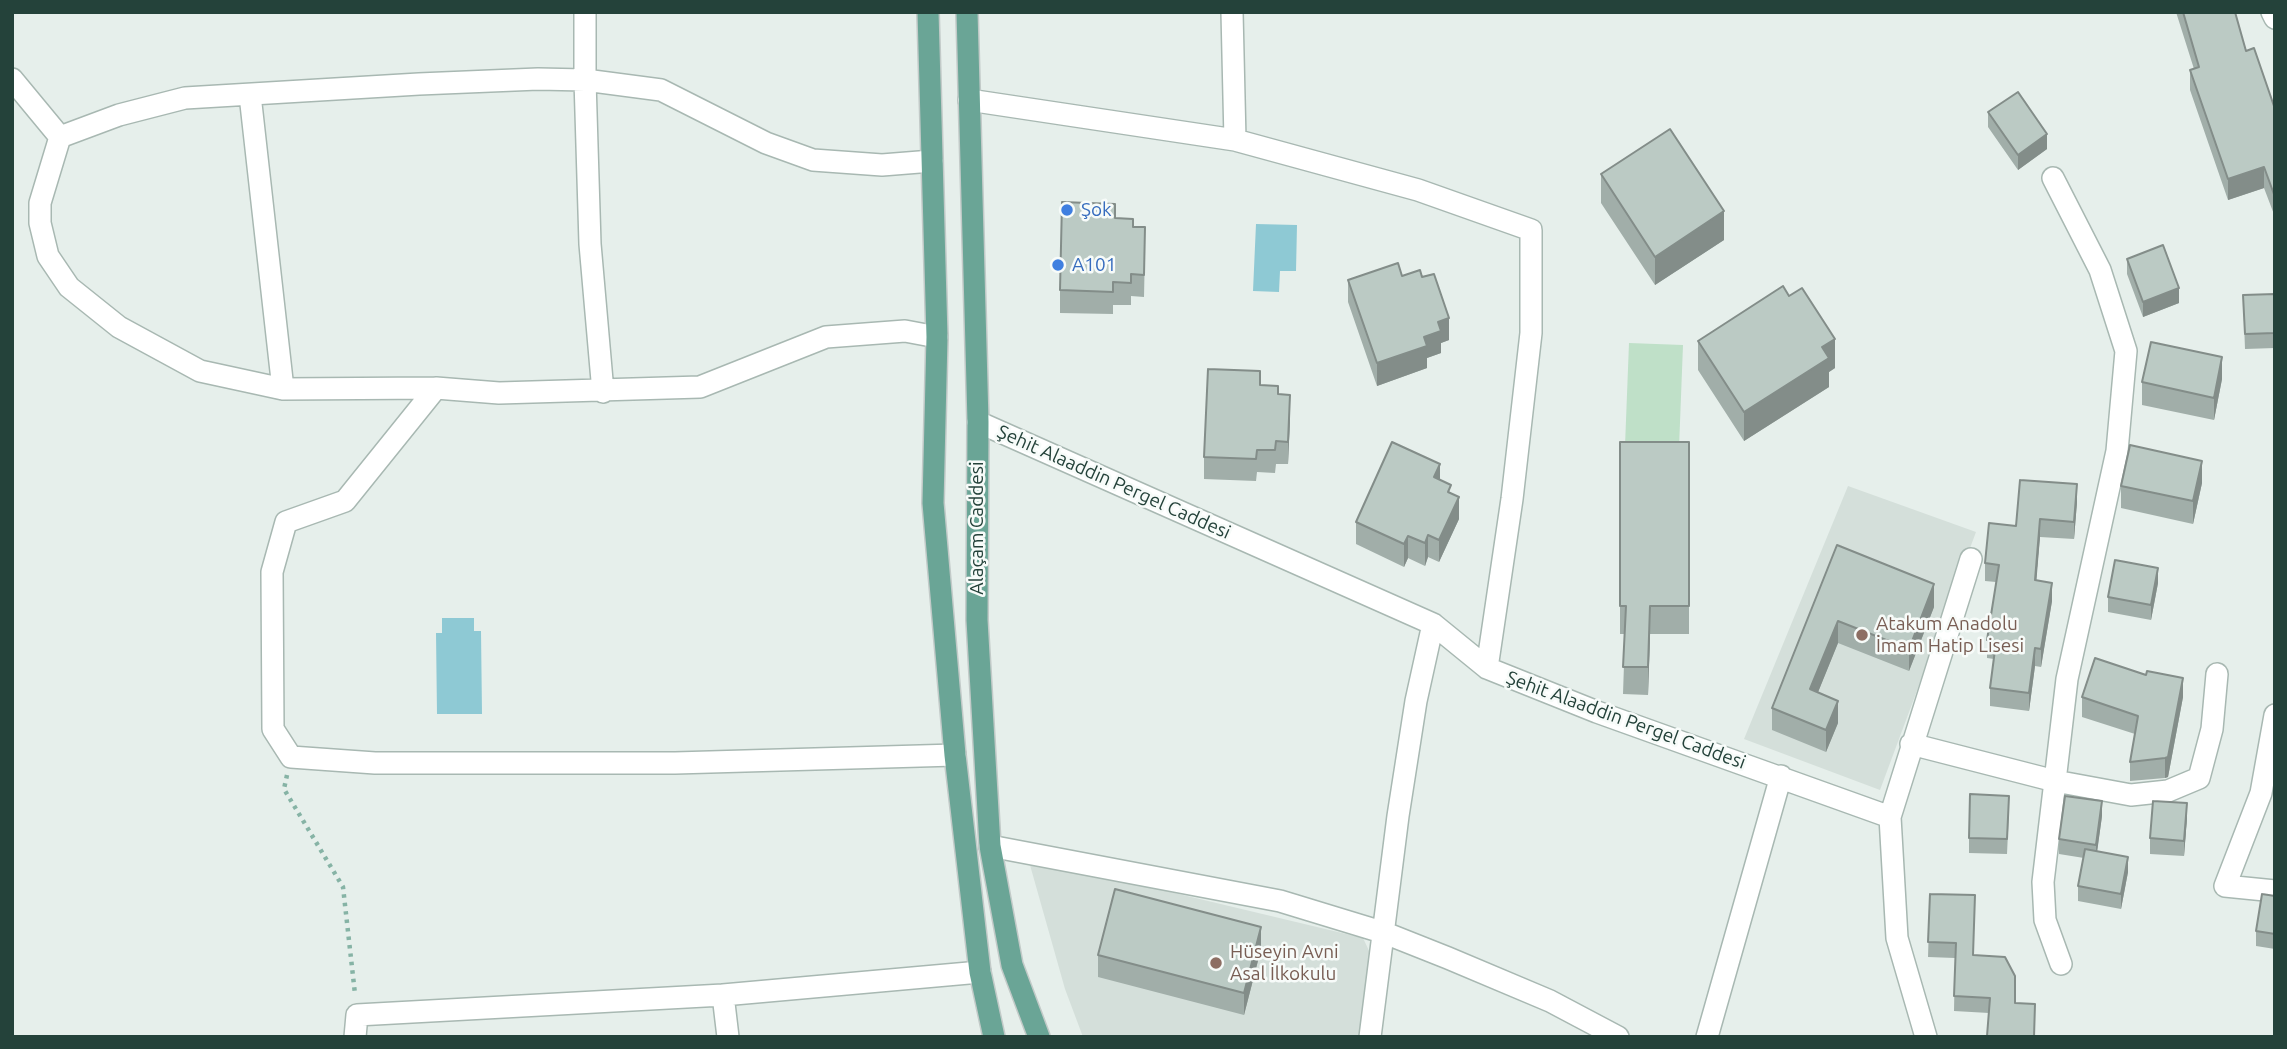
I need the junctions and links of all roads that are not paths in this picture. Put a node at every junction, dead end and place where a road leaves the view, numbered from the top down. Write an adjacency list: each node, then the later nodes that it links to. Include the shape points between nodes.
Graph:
1 (585, 12): 8 (street)
2 (928, 12): 13 (main road, Alaçam Caddesi)
3 (967, 12): 10 (main road, Alaçam Caddesi)
4 (1232, 12): 12 (street)
5 (2273, 12): 6 (street)
6 (2275, 18)
7 (12, 79): 11 (street)
8 (585, 80): 9 (street, via 432,83); 13 (street, via 661,90 766,143 813,160 882,165); 18 (street, via 590,244)
9 (250, 95): 11 (street, via 185,98); 17 (street)
10 (969, 100): 12 (street); 19 (main road, Alaçam Caddesi)
11 (60, 137): 17 (street, via 40,203 40,223 48,256 69,287 119,327 200,371)
12 (1235, 140): 22 (street, via 1418,190 1531,230 1531,333)
13 (932, 161): 15 (main road, Alaçam Caddesi)
14 (2053, 178): 28 (street, via 2100,270 2126,351 2116,451 2067,679)
15 (937, 337): 18 (street, via 905,331 826,338 700,387); 26 (main road, Alaçam Caddesi, via 933,503)
16 (436, 388): 17 (street); 18 (street); 26 (street, via 345,500 286,522 272,572 272,691 273,729 291,757 375,763 675,763)
17 (283, 389)
18 (603, 392)
19 (978, 422): 21 (street, Şehit Alaaddin Pergel Caddesi); 30 (main road, Alaçam Caddesi, via 977,620)
20 (1970, 559): 25 (street)
21 (1433, 624): 22 (street, Şehit Alaaddin Pergel Caddesi); 32 (street, via 1400,803)
22 (1486, 667): 27 (street, Şehit Alaaddin Pergel Caddesi, via 1597,712)
23 (2217, 674): 28 (street, via 2212,729 2199,778 2168,791 2131,795)
24 (2275, 715): 31 (street, via 2261,793 2225,886)
25 (1911, 744): 28 (street); 29 (street)
26 (955, 755): 34 (main road, Alaçam Caddesi)
27 (1780, 776): 29 (street, Şehit Alaaddin Pergel Caddesi); 42 (street)
28 (2055, 780): 33 (street, via 2043,882 2045,920)
29 (1890, 817): 43 (street, via 1897,938)
30 (990, 846): 32 (street, via 1280,901); 39 (main road, Alaçam Caddesi, via 1012,965)
31 (2275, 891)
32 (1385, 933): 40 (street); 41 (street, via 1550,1000)
33 (2062, 964)
34 (980, 972): 35 (street); 38 (main road, Alaçam Caddesi)
35 (723, 995): 36 (street); 37 (street)
36 (356, 1026)
37 (728, 1037)
38 (994, 1037)
39 (1039, 1037)
40 (1370, 1037)
41 (1618, 1037)
42 (1707, 1037)
43 (1926, 1037)

